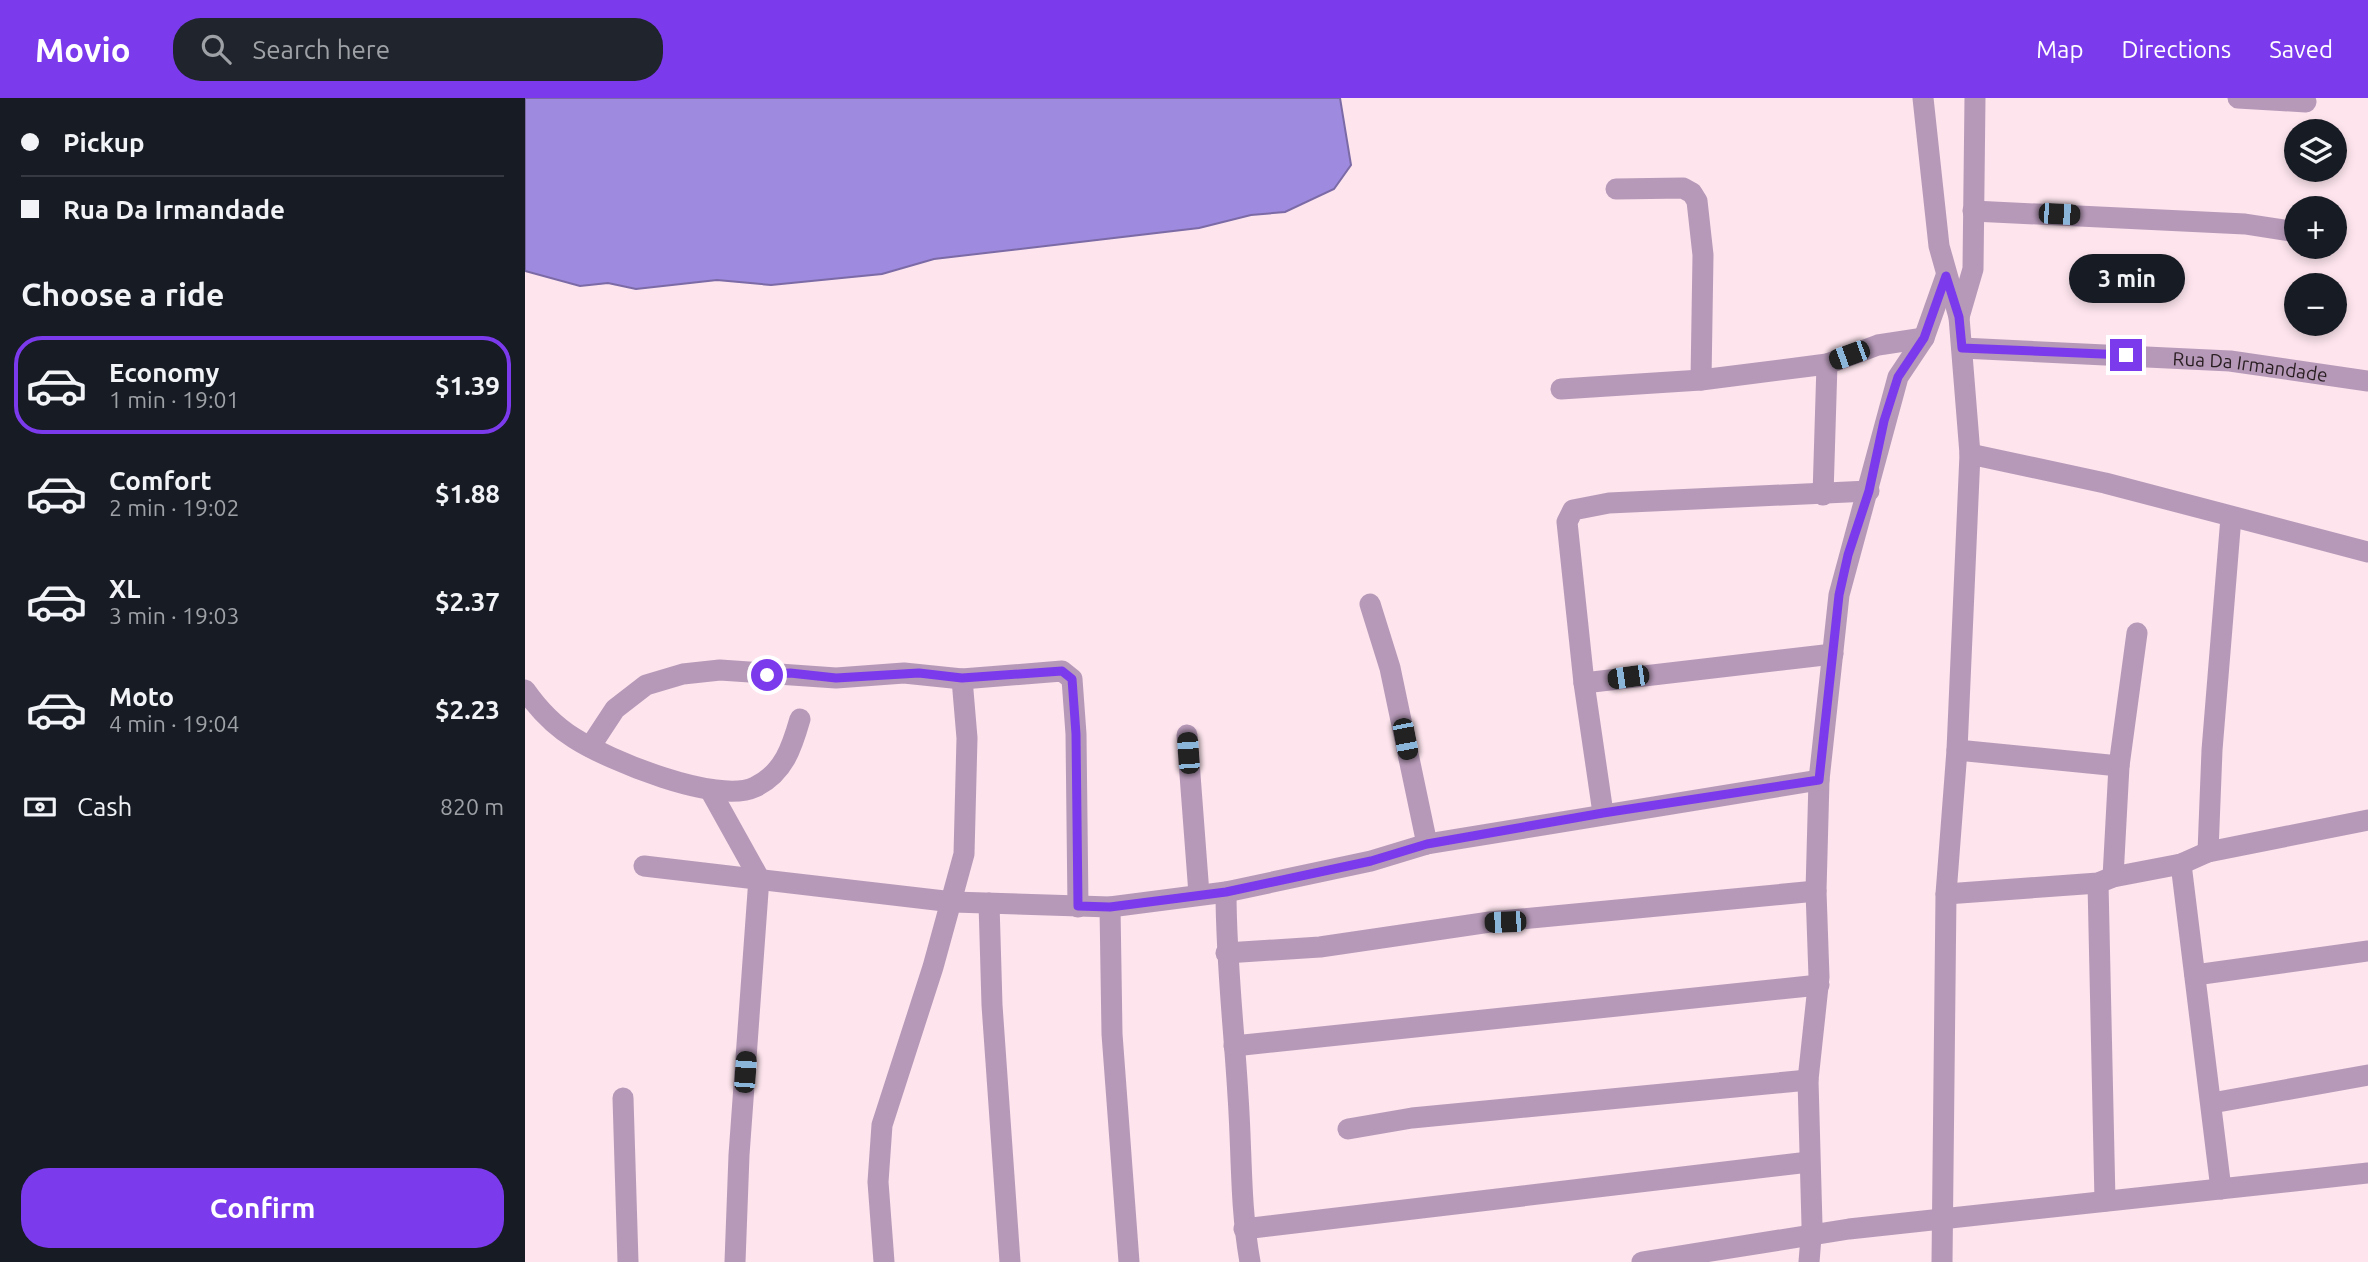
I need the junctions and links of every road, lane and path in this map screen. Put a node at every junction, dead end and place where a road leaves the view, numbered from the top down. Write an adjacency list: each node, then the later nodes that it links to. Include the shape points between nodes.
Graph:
1 (1923, 98): 8 (street)
2 (1975, 98): 6 (street)
3 (2238, 98): 4 (street)
4 (2306, 102)
5 (1616, 189): 13 (street, via 1683,188 1697,201 1703,255)
6 (1973, 211): 7 (street, via 2245,224); 9 (street, via 1973,269)
7 (2284, 230)
8 (1946, 276): 9 (street); 10 (street)
9 (1959, 317): 11 (street)
10 (1924, 338): 12 (street, via 1878,345); 17 (street, via 1898,377)
11 (1962, 348): 14 (street, Rua Da Irmandade, via 2230,361); 16 (street)
12 (1827, 363): 13 (street); 18 (street)
13 (1701, 380): 15 (street)
14 (2368, 381)
15 (1561, 389)
16 (1970, 454): 19 (street); 30 (street)
17 (1869, 491): 18 (street); 23 (street, via 1839,595)
18 (1823, 495): 25 (street, via 1609,503 1573,510 1567,522)
19 (2231, 517): 20 (street); 37 (street)
20 (2368, 552)
21 (1370, 604): 36 (street, via 1390,667)
22 (2137, 633): 31 (street)
23 (1833, 654): 25 (street); 32 (street)
24 (962, 678): 29 (street, via 904,673 836,678 720,670 683,674 646,685 615,709); 46 (street, via 967,806 964,855); 48 (street, via 1062,671 1072,679)
25 (1584, 683): 34 (street)
26 (525, 690): 29 (street, via 541,714)
27 (800, 719): 33 (street, via 786,762 771,778 733,793)
28 (1187, 735): 44 (street)
29 (590, 747): 33 (street)
30 (1957, 750): 31 (street); 45 (street)
31 (2119, 766): 41 (street)
32 (1819, 780): 34 (street); 42 (street)
33 (711, 790): 40 (street)
34 (1603, 813): 36 (street)
35 (2368, 820): 37 (street)
36 (1427, 844): 43 (street, via 1371,861)
37 (2208, 852): 38 (street)
38 (2181, 864): 41 (street); 52 (street)
39 (644, 866): 40 (street)
40 (759, 878): 46 (street); 68 (street)
41 (2105, 880): 45 (street); 63 (street)
42 (1816, 891): 51 (street, via 1490,922 1320,947); 53 (street)
43 (1226, 892): 44 (street); 51 (street)
44 (1199, 894): 49 (street)
45 (1946, 894): 64 (street)
46 (953, 902): 47 (street); 69 (street, via 882,1125 878,1182)
47 (989, 903): 48 (street); 70 (street)
48 (1078, 906): 49 (street)
49 (1110, 907): 71 (street, via 1112,1034)
50 (2368, 951): 52 (street)
51 (1226, 953): 54 (street)
52 (2195, 975): 58 (street)
53 (1819, 985): 54 (street); 56 (street)
54 (1234, 1046): 65 (street)
55 (2368, 1075): 58 (street)
56 (1808, 1080): 59 (street, via 1412,1118); 60 (street)
57 (623, 1098): 67 (street)
58 (2212, 1103): 62 (street)
59 (1349, 1129)
60 (1809, 1162): 65 (street); 66 (street)
61 (2368, 1173): 62 (street)
62 (2221, 1189): 63 (street)
63 (2105, 1200): 64 (street)
64 (1943, 1221): 66 (street); 75 (street)
65 (1244, 1229): 72 (street)
66 (1811, 1237): 73 (street); 74 (street)
67 (628, 1262)
68 (735, 1262)
69 (884, 1262)
70 (1010, 1262)
71 (1129, 1262)
72 (1250, 1262)
73 (1642, 1262)
74 (1809, 1262)
75 (1942, 1262)

